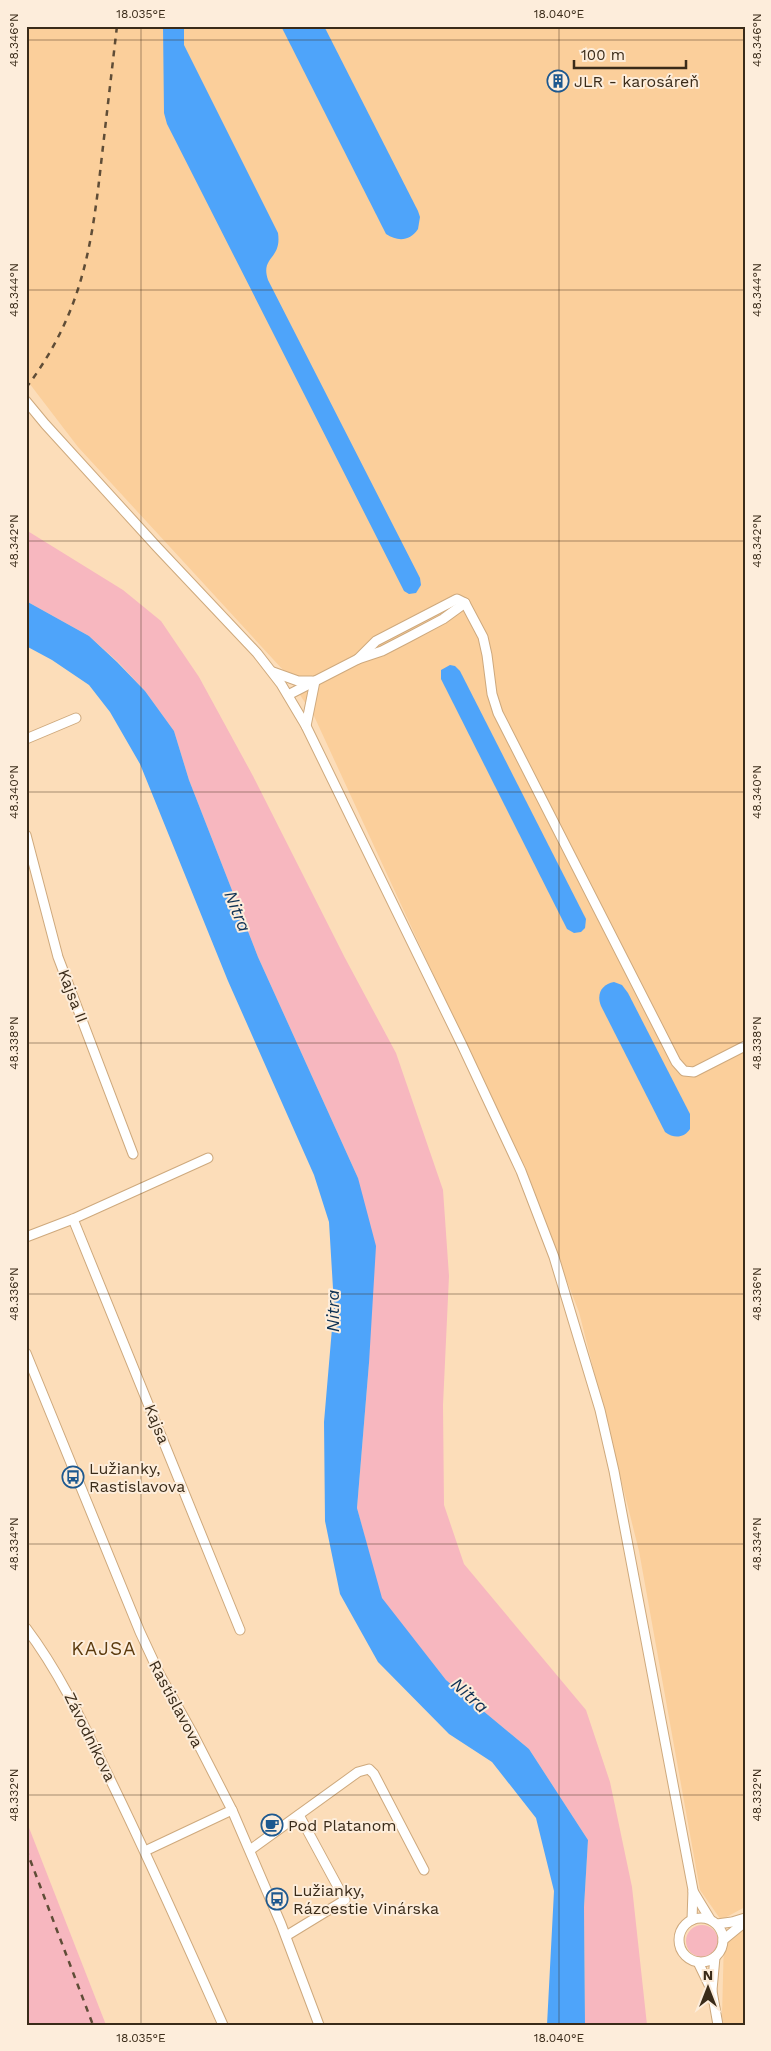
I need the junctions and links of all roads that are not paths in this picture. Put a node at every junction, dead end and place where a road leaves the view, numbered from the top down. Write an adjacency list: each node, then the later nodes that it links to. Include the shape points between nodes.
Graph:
1 (26, 401): 2 (street)
2 (273, 672): 3 (street, via 298,681); 4 (street)
3 (315, 681): 4 (street); 6 (street); 9 (street, via 358,659 382,651 465,604 482,637 498,712 676,1062 684,1071 694,1072)
4 (288, 695): 6 (street)
5 (76, 718): 7 (street)
6 (306, 726): 22 (street, via 462,1044 521,1171 554,1257 600,1410 614,1471)
7 (26, 738)
8 (26, 835): 10 (street, Kajsa II, via 58,957)
9 (745, 1046)
10 (133, 1154)
11 (208, 1158): 12 (street)
12 (73, 1219): 13 (street); 16 (street, Kajsa)
13 (26, 1237)
14 (26, 1353): 17 (street, Rastislavova, via 140,1632)
15 (26, 1628): 20 (street, Závodníkova, via 65,1686)
16 (240, 1630)
17 (232, 1810): 19 (street, Rastislavova); 20 (street)
18 (299, 1815): 19 (street); 21 (street, via 358,1772 370,1769); 27 (street, via 345,1900)
19 (250, 1850): 27 (street, Rastislavova)
20 (146, 1851): 32 (street, Závodníkova)
21 (424, 1870)
22 (693, 1890): 24 (street); 25 (street)
23 (745, 1918): 25 (street)
24 (692, 1920): 25 (street, via 701,1918); 30 (street, via 684,1925 679,1943 682,1952)
25 (713, 1922): 28 (street, via 722,1931)
26 (745, 1922): 28 (street)
27 (286, 1936): 33 (street, Rastislavova)
28 (723, 1940): 29 (street)
29 (715, 1957): 30 (street); 31 (street)
30 (698, 1962): 31 (street)
31 (712, 1990): 34 (street)
32 (223, 2025)
33 (319, 2025)
34 (718, 2025)

